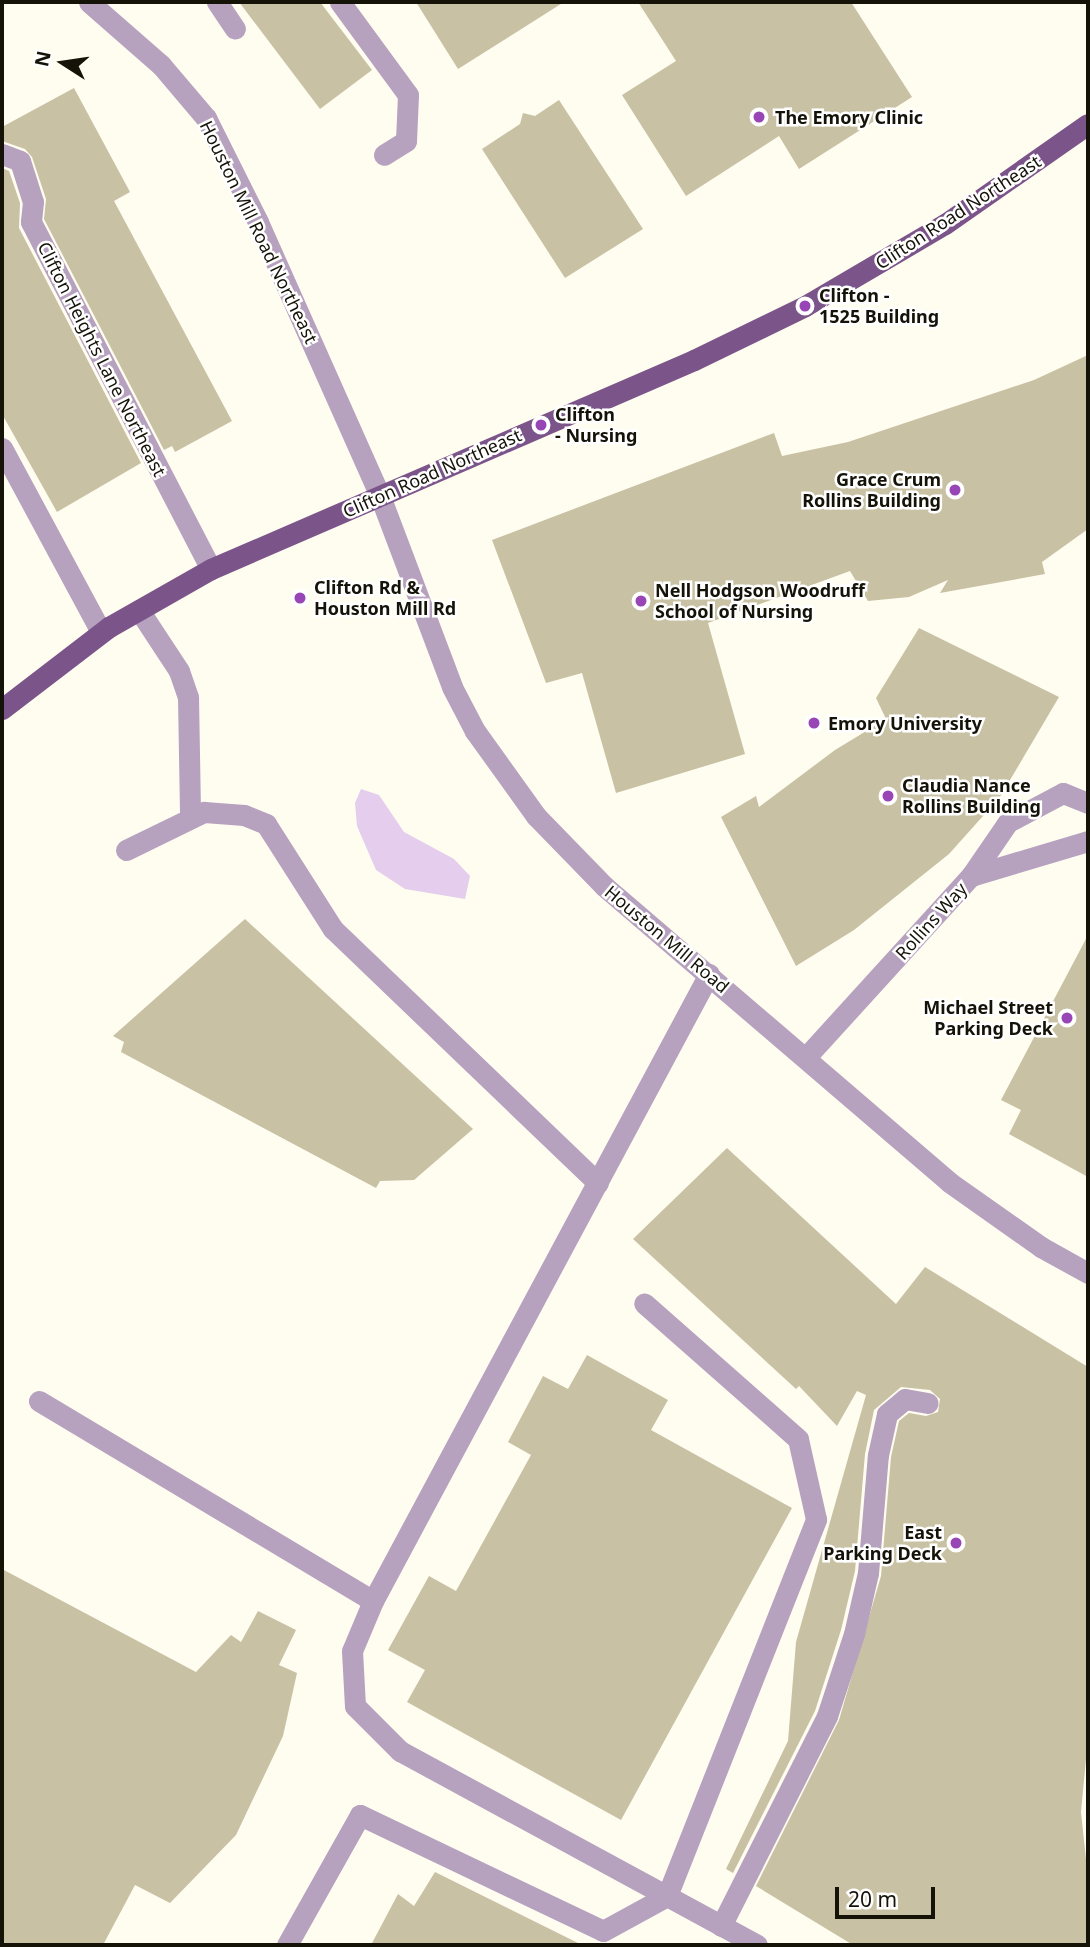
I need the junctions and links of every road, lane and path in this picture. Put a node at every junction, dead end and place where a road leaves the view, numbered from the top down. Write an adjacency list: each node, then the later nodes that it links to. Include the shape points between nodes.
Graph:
1 (89, 2): 9 (street, Houston Mill Road Northeast, via 161,65 206,118 258,222)
2 (217, 2): 4 (street)
3 (340, 2): 7 (street, via 408,95 406,141)
4 (235, 29)
5 (1088, 124): 9 (main road, Clifton Road Northeast, via 945,224 805,306 694,360)
6 (2, 154): 10 (street, Clifton Heights Lane Northeast, via 20,160 33,202 31,222)
7 (384, 155)
8 (2, 447): 12 (street)
9 (380, 496): 10 (main road, Clifton Road Northeast); 19 (street, Houston Mill Road, via 452,687 501,769 536,816 604,886)
10 (211, 569): 11 (main road, Clifton Road Northeast)
11 (139, 610): 12 (main road, Clifton Road Northeast); 15 (street, via 179,671 188,697)
12 (101, 632): 13 (main road, Clifton Road Northeast)
13 (2, 709)
14 (1088, 803): 18 (street, via 1063,793 1008,822)
15 (190, 816): 17 (street); 21 (street, via 221,811 266,824 333,929)
16 (1088, 841): 18 (street, Rollins Way)
17 (127, 850)
18 (971, 876): 20 (street, Rollins Way)
19 (709, 974): 20 (street, Houston Mill Road); 21 (street)
20 (807, 1056): 22 (street, Houston Mill Road, via 949,1182 1041,1247)
21 (598, 1183): 26 (street)
22 (1088, 1273)
23 (644, 1303): 27 (street, via 798,1439 816,1519)
24 (39, 1401): 26 (street)
25 (928, 1403): 28 (street, via 905,1399 887,1414 878,1455 868,1573 827,1716)
26 (373, 1601): 27 (street, via 352,1651 355,1706 400,1751)
27 (667, 1896): 28 (street); 29 (street, via 603,1931 360,1815)
28 (721, 1926): 30 (street)
29 (287, 1945)
30 (757, 1945)

